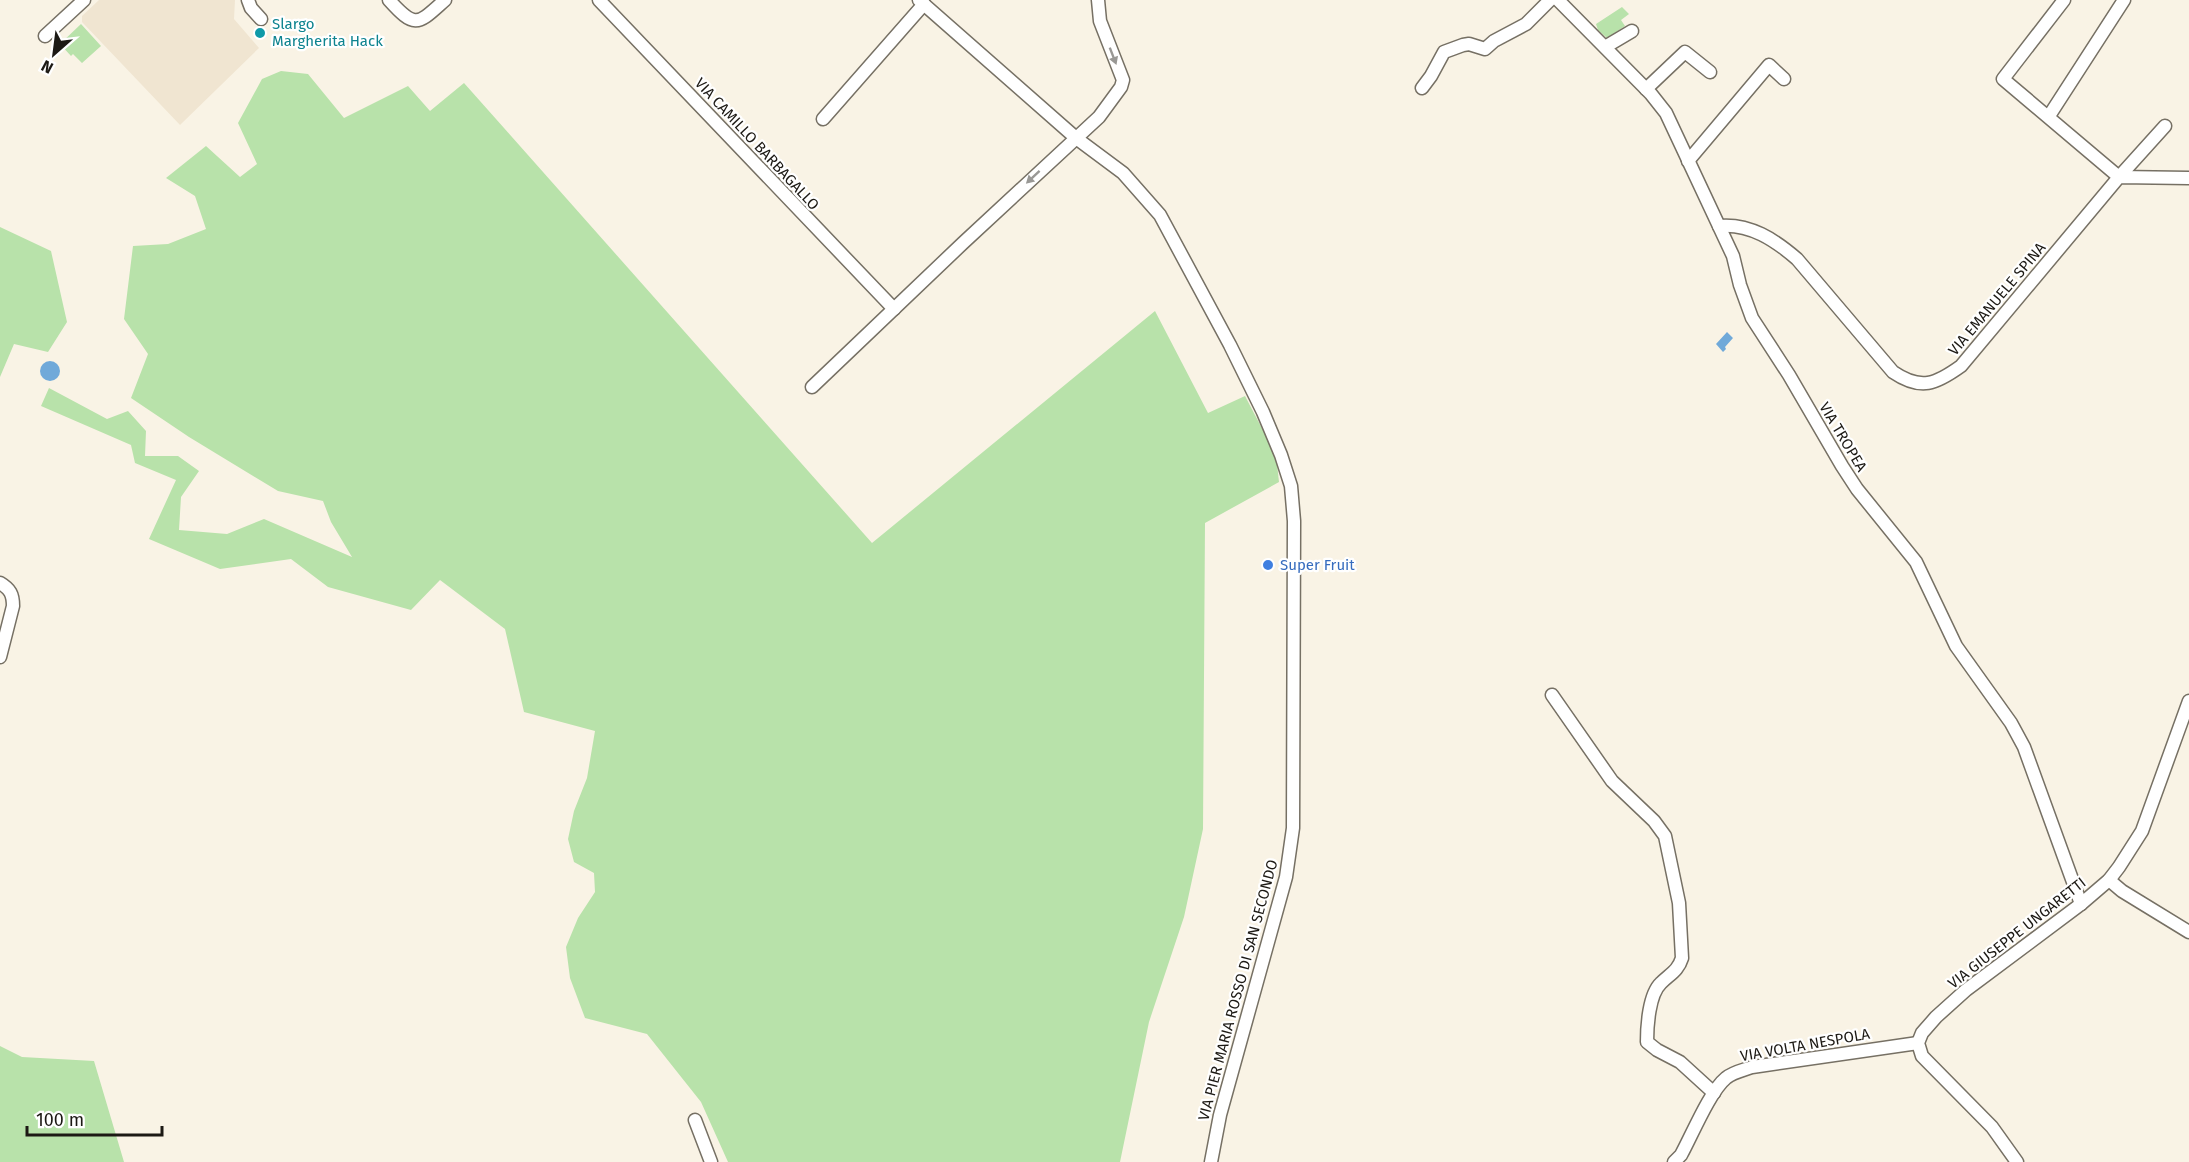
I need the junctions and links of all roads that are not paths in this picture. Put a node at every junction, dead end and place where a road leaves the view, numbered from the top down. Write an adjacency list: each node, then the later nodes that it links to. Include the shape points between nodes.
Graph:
1 (84, 0): 13 (street)
2 (248, 0): 12 (street)
3 (389, 0): 4 (street, via 404,17 414,21 423,20)
4 (445, 0)
5 (599, 0): 28 (street, VIA CAMILLO BARBAGALLO)
6 (1098, 0): 23 (street, one-way to 23, via 1100,21 1123,80 1099,117)
7 (1550, 0): 18 (street, via 1526,24 1485,49 1469,44 1444,52)
8 (1558, 0): 15 (street, VIA TROPEA)
9 (2064, 0): 20 (street, via 2003,79)
10 (2124, 0): 20 (street)
11 (927, 3): 21 (street); 23 (street, VIA PIER MARIA ROSSO DI SAN SECONDO)
12 (261, 19)
13 (49, 31)
14 (1632, 31): 15 (street)
15 (1605, 47): 19 (street, VIA TROPEA)
16 (1710, 72): 19 (street, via 1685,52)
17 (1784, 79): 24 (street, via 1769,65)
18 (1422, 88)
19 (1646, 89): 24 (street, VIA TROPEA, via 1666,113)
20 (2049, 116): 25 (street)
21 (824, 119)
22 (2165, 126): 25 (street, VIA EMANUELE SPINA)
23 (1076, 138): 28 (street, one-way to 28); 41 (street, VIA PIER MARIA ROSSO DI SAN SECONDO, via 1123,173 1160,215 1263,412 1291,486 1293,828 1286,877 1220,1115)
24 (1688, 161): 27 (street, VIA TROPEA)
25 (2119, 177): 26 (street); 27 (street, VIA EMANUELE SPINA, via 1961,366 1946,377 1923,383 1912,383 1893,372 1783,247 1743,227)
26 (2189, 178)
27 (1719, 226): 35 (street, VIA TROPEA, via 1733,256 1752,318 1857,489 1917,562 1956,646 2024,747)
28 (894, 309): 29 (street)
29 (812, 387)
30 (0, 583): 31 (street, via 13,597)
31 (0, 657)
32 (1552, 695): 38 (street, via 1612,781 1665,836 1678,903 1682,958 1679,967 1654,991 1647,1042 1680,1062)
33 (2189, 701): 34 (street, VIA GIUSEPPE UNGARETTI, via 2142,831)
34 (2109, 880): 35 (street, VIA GIUSEPPE UNGARETTI); 36 (street)
35 (2081, 904): 37 (street, VIA GIUSEPPE UNGARETTI, via 1966,990 1936,1017)
36 (2189, 932)
37 (1918, 1043): 38 (street, VIA VOLTA NESPOLA, via 1752,1067 1726,1078); 43 (street, via 1922,1056 1992,1127)
38 (1714, 1093): 42 (street, VIA VOLTA NESPOLA)
39 (695, 1120): 40 (street)
40 (711, 1162)
41 (1211, 1162)
42 (1674, 1162)
43 (2017, 1162)

